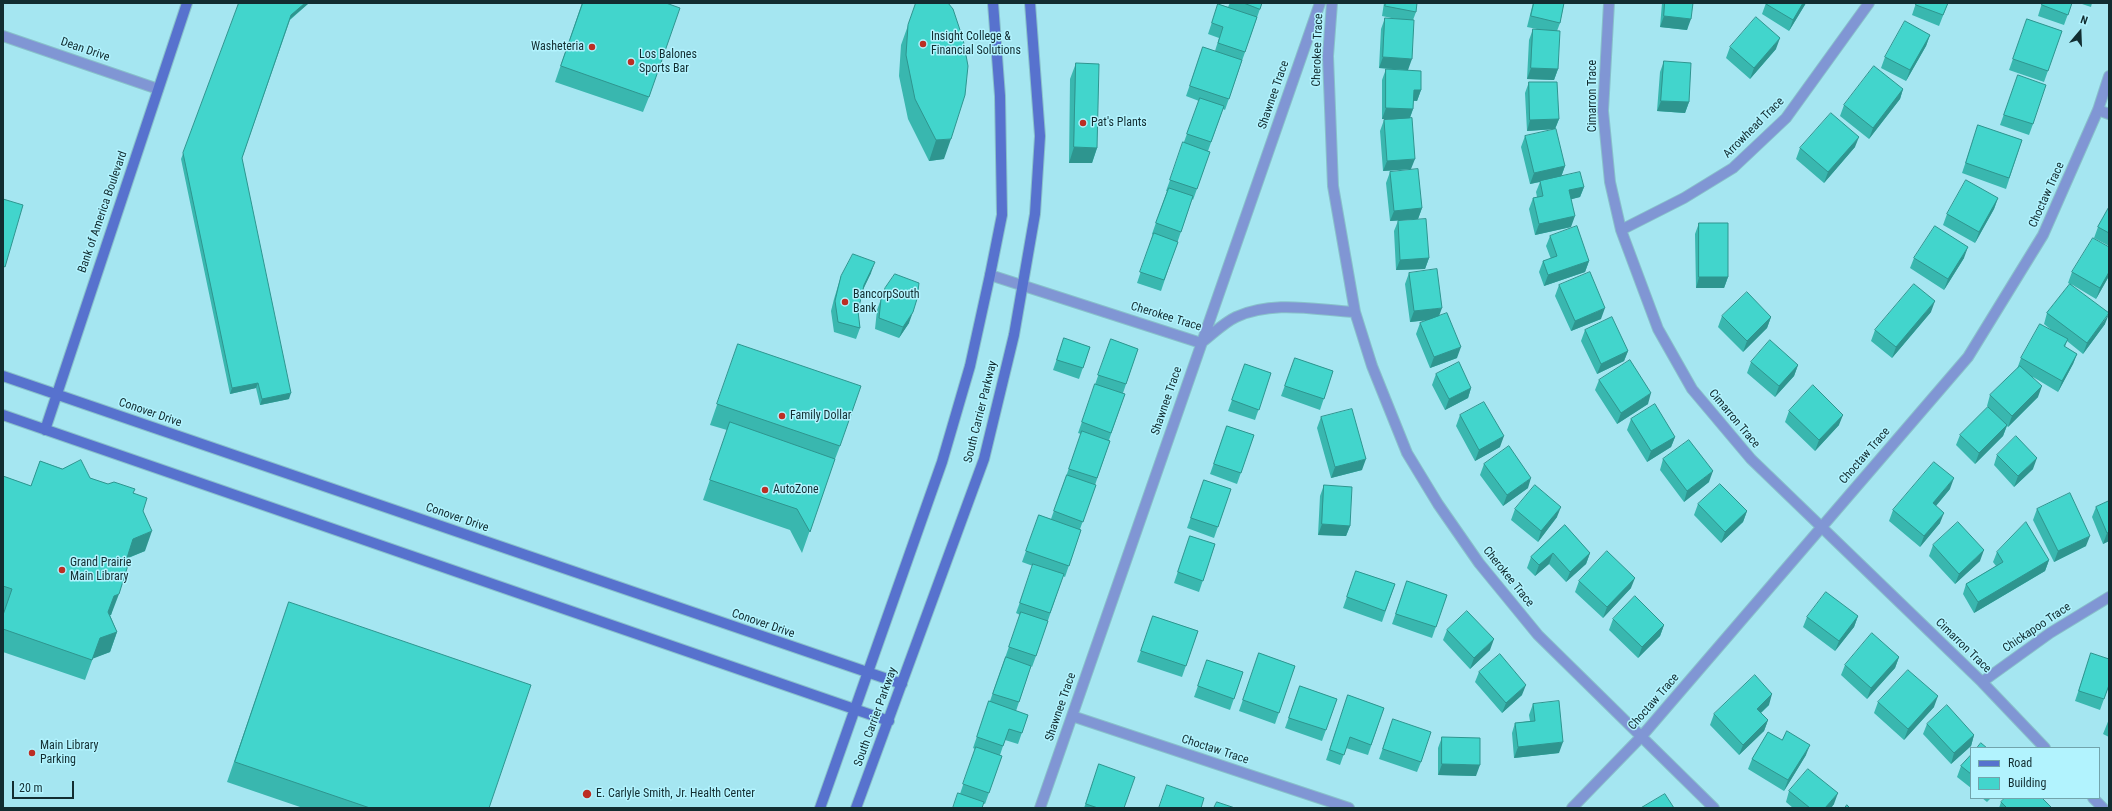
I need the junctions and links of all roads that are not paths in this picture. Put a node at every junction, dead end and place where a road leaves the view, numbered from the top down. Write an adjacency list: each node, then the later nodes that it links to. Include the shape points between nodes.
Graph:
1 (187, 3): 10 (street, Bank of America Boulevard)
2 (993, 3): 14 (street, South Carrier Parkway, via 1000,96 1002,215)
3 (1030, 3): 15 (street, South Carrier Parkway, via 1040,136 1035,214)
4 (1320, 3): 17 (street, Shawnee Trace)
5 (1332, 3): 16 (street, Cherokee Trace, via 1328,56 1333,186)
6 (1609, 3): 13 (street, Cimarron Trace, via 1603,112 1610,182)
7 (1869, 3): 13 (street, Arrowhead Trace, via 1786,118 1733,168 1684,198)
8 (3, 36): 10 (street, Dean Drive)
9 (2109, 76): 11 (street, Choctaw Trace)
10 (158, 89): 19 (street, Bank of America Boulevard)
11 (2098, 110): 12 (street); 22 (street, Choctaw Trace, via 2043,235 1968,357)
12 (2109, 114)
13 (1621, 230): 22 (street, Cimarron Trace, via 1658,329 1692,389 1751,459)
14 (990, 275): 15 (street, Cherokee Trace); 24 (street, South Carrier Parkway, via 970,366 942,462)
15 (1023, 285): 17 (street, Cherokee Trace); 26 (street, South Carrier Parkway, via 1014,335 984,459)
16 (1355, 312): 17 (street, Cherokee Trace, via 1305,307 1268,308 1235,318); 30 (street, Cherokee Trace, via 1372,366 1407,453 1438,504 1479,564 1538,635)
17 (1201, 343): 28 (street, Shawnee Trace)
18 (3, 376): 19 (street, Conover Drive)
19 (56, 395): 21 (street, Bank of America Boulevard); 24 (street, Conover Drive)
20 (3, 415): 21 (street)
21 (45, 430): 27 (street)
22 (1821, 526): 25 (street, Cimarron Trace); 30 (street, Choctaw Trace)
23 (2109, 597): 25 (street, Chickapoo Trace, via 2050,633)
24 (868, 674): 26 (street, Conover Drive); 27 (street, South Carrier Parkway)
25 (1982, 682): 31 (street, Cimarron Trace)
26 (902, 684): 29 (street, South Carrier Parkway)
27 (855, 710): 29 (street); 33 (street, South Carrier Parkway)
28 (1072, 716): 35 (street, Shawnee Trace); 36 (street, Choctaw Trace)
29 (889, 721): 34 (street, South Carrier Parkway)
30 (1641, 737): 37 (street, Choctaw Trace); 38 (street, Cherokee Trace)
31 (2044, 747)
32 (2094, 799): 39 (street)
33 (820, 808)
34 (856, 808)
35 (1040, 808)
36 (1349, 808)
37 (1572, 808)
38 (1714, 808)
39 (2103, 808)

